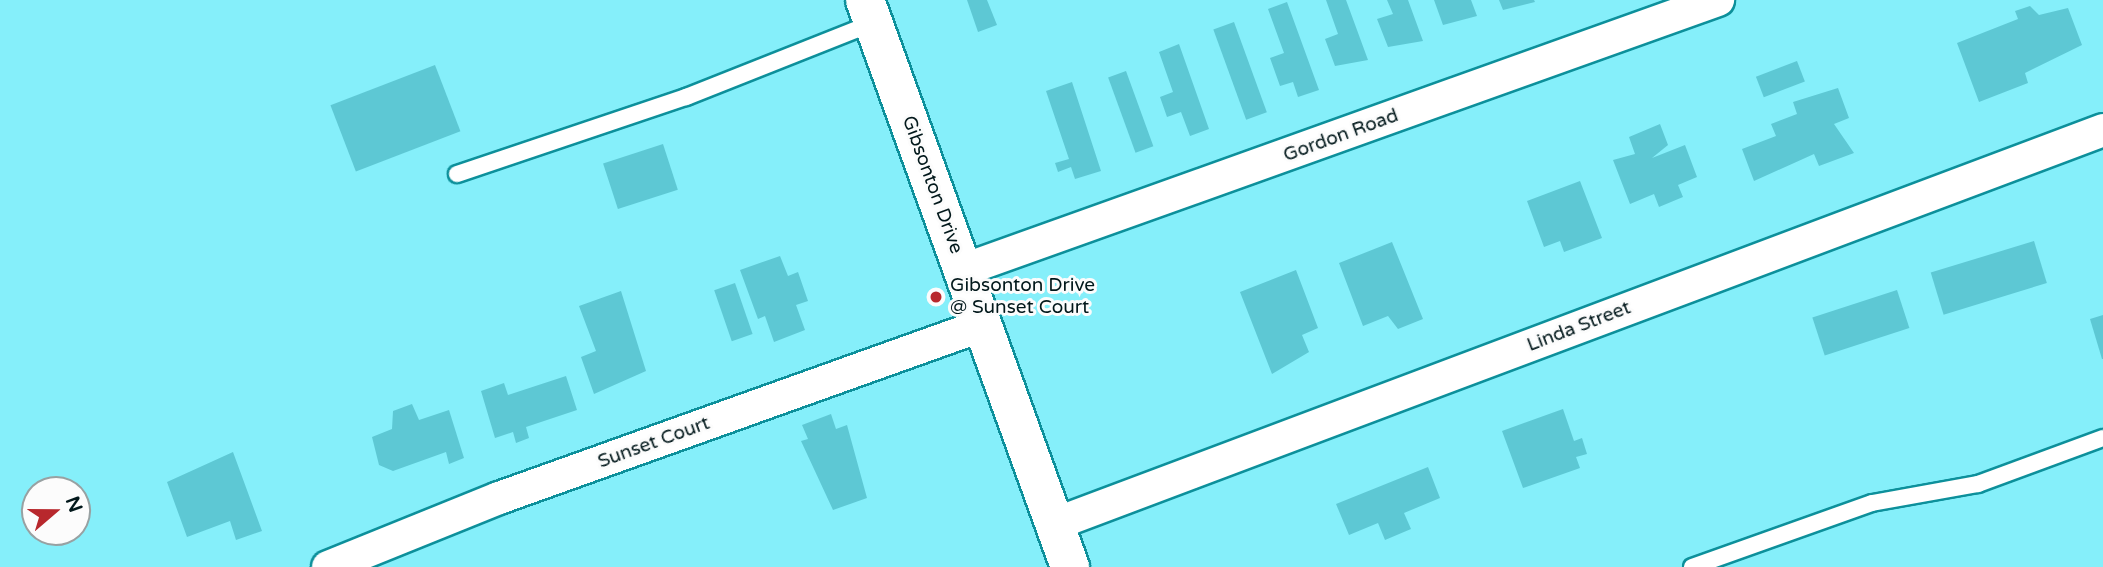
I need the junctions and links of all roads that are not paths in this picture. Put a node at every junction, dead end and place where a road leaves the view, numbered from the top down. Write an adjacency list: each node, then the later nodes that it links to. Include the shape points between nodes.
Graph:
1 (1718, 0): 5 (street, Gordon Road)
2 (869, 11): 4 (lane, via 686,97); 5 (main road, Gibsonton Drive)
3 (2103, 130): 8 (street, Linda Street)
4 (457, 174)
5 (963, 270): 6 (main road, Gibsonton Drive)
6 (983, 325): 8 (main road, Gibsonton Drive); 10 (street, Sunset Court, via 499,498)
7 (2103, 438): 11 (lane, via 1978,484 1872,503)
8 (1055, 524): 9 (main road, Gibsonton Drive)
9 (1063, 565)
10 (328, 567)
11 (1692, 567)

